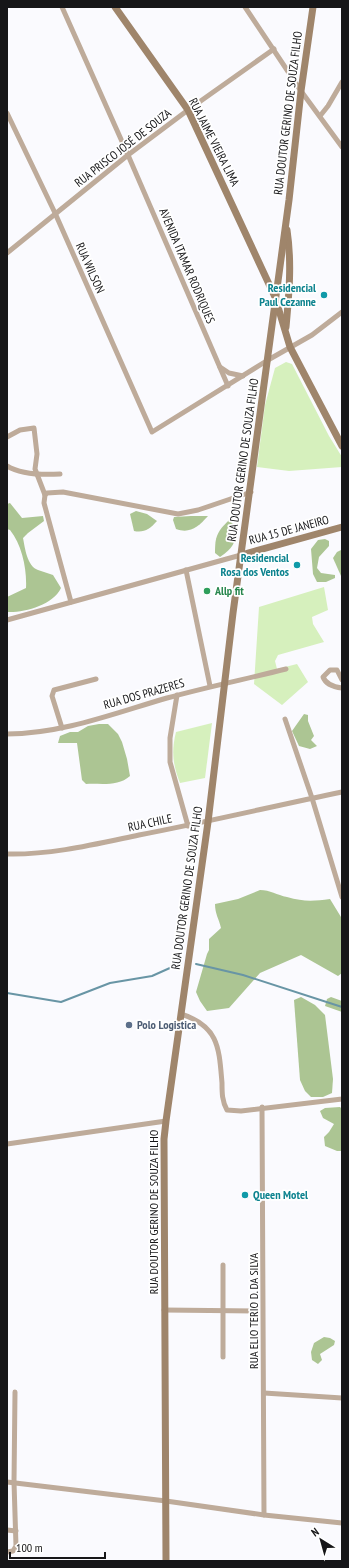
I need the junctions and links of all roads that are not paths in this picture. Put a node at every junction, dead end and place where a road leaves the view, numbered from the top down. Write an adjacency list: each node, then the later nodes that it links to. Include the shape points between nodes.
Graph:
1 (62, 7): 12 (street, AVENIDA ITAMAR RODRIQUES)
2 (115, 7): 8 (main road, RUA JAIME VIEIRA LIMA)
3 (245, 7): 5 (street)
4 (313, 7): 7 (main road, RUA DOUTOR GERINO DE SOUZA FILHO)
5 (274, 49): 7 (street); 8 (street, RUA PRISCO JOSÉ DE SOUZA)
6 (342, 82): 10 (street)
7 (301, 91): 10 (street); 14 (main road, RUA DOUTOR GERINO DE SOUZA FILHO)
8 (188, 110): 12 (street, RUA PRISCO JOSÉ DE SOUZA); 16 (main road, RUA JAIME VIEIRA LIMA)
9 (7, 113): 13 (street, RUA WILSON)
10 (320, 116): 11 (street)
11 (342, 146)
12 (128, 155): 13 (street, RUA PRISCO JOSÉ DE SOUZA); 21 (street, AVENIDA ITAMAR RODRIQUES)
13 (55, 213): 15 (street, RUA PRISCO JOSÉ DE SOUZA); 23 (street, RUA WILSON, via 152,432)
14 (286, 222): 16 (main road, RUA DOUTOR GERINO DE SOUZA FILHO); 18 (main road, RUA DOUTOR GERINO DE SOUZA FILHO, via 291,272)
15 (7, 253)
16 (275, 297): 18 (main road, RUA JAIME VIEIRA LIMA); 20 (main road, RUA DOUTOR GERINO DE SOUZA FILHO)
17 (342, 312): 19 (street, via 312,335)
18 (285, 330): 19 (main road, RUA JAIME VIEIRA LIMA)
19 (290, 347): 20 (street); 24 (main road, RUA JAIME VIEIRA LIMA)
20 (268, 360): 22 (street); 30 (main road, RUA DOUTOR GERINO DE SOUZA FILHO)
21 (220, 367): 22 (street, via 229,373); 23 (street, AVENIDA ITAMAR RODRIQUES)
22 (243, 376): 23 (street)
23 (228, 386)
24 (340, 436): 26 (main road, RUA JAIME VIEIRA LIMA)
25 (7, 437): 28 (street, via 20,430 34,428)
26 (342, 446)
27 (7, 466): 28 (street)
28 (37, 474): 29 (street); 31 (street)
29 (60, 474)
30 (250, 492): 31 (street, via 198,510 178,514 62,492 47,493); 33 (main road, RUA DOUTOR GERINO DE SOUZA FILHO)
31 (45, 496): 35 (street, via 44,503)
32 (342, 527): 33 (main road, RUA 15 DE JANEIRO)
33 (241, 555): 34 (street); 40 (main road, RUA DOUTOR GERINO DE SOUZA FILHO)
34 (186, 570): 35 (street); 41 (street)
35 (71, 602): 36 (street)
36 (7, 620)
37 (286, 669): 40 (street, RUA DOS PRAZERES)
38 (96, 679): 45 (street, via 54,690 52,696)
39 (342, 680): 42 (street, via 337,670 330,670 324,676 331,685)
40 (225, 684): 41 (street, RUA DOS PRAZERES); 49 (main road, RUA DOUTOR GERINO DE SOUZA FILHO)
41 (210, 686): 43 (street, RUA DOS PRAZERES)
42 (342, 688)
43 (177, 696): 45 (street, RUA DOS PRAZERES); 50 (street, via 170,738 170,762)
44 (285, 719): 48 (street)
45 (62, 728): 46 (street, RUA DOS PRAZERES)
46 (7, 734)
47 (342, 792): 48 (street, RUA CHILE)
48 (312, 798): 49 (street, RUA CHILE); 52 (street)
49 (208, 822): 50 (street, RUA CHILE); 53 (main road, RUA DOUTOR GERINO DE SOUZA FILHO)
50 (188, 826): 51 (street, RUA CHILE, via 73,849)
51 (7, 854)
52 (342, 897)
53 (181, 1014): 55 (street, via 192,1017 202,1024 217,1043 220,1053 222,1095 227,1110 241,1111); 56 (main road, RUA DOUTOR GERINO DE SOUZA FILHO)
54 (342, 1099): 55 (street)
55 (262, 1107): 64 (street, RUA ELIO TERIO D. DA SILVA)
56 (166, 1121): 57 (street); 59 (main road, RUA DOUTOR GERINO DE SOUZA FILHO)
57 (7, 1144)
58 (224, 1265): 60 (street)
59 (164, 1310): 60 (street); 68 (main road, RUA DOUTOR GERINO DE SOUZA FILHO)
60 (224, 1311): 61 (street); 62 (street)
61 (255, 1311)
62 (223, 1357)
63 (15, 1392): 67 (street)
64 (264, 1393): 65 (street); 69 (street, RUA ELIO TERIO D. DA SILVA)
65 (342, 1398)
66 (7, 1482): 67 (street)
67 (14, 1482): 68 (street); 72 (street)
68 (166, 1501): 69 (street); 74 (main road, RUA DOUTOR GERINO DE SOUZA FILHO)
69 (264, 1515): 70 (street)
70 (342, 1523)
71 (7, 1530): 72 (street)
72 (16, 1531): 73 (street, via 16,1546 13,1551)
73 (7, 1552)
74 (166, 1561)

